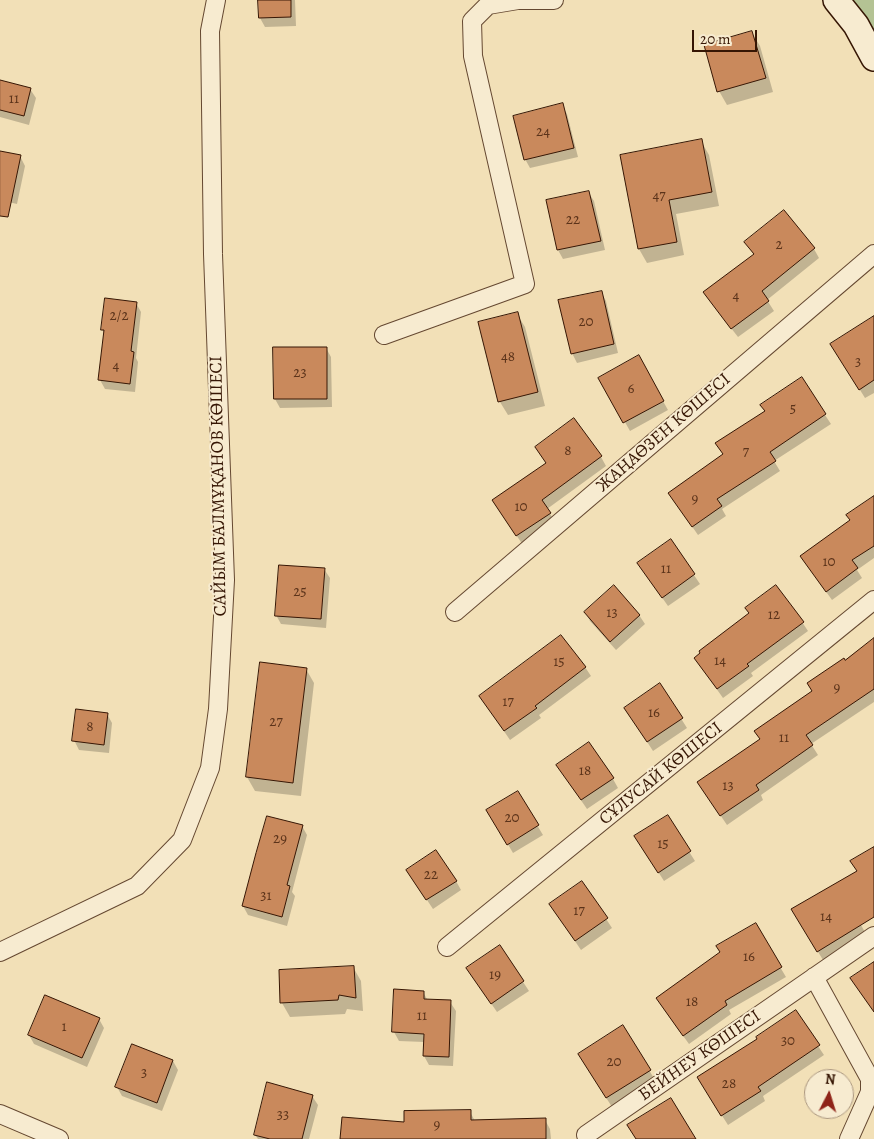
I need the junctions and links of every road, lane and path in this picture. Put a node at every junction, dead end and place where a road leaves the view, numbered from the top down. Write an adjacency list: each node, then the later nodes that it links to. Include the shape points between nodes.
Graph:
1 (216, 0): 11 (street, САЙЫМ БАЛМҰҚАНОВ КӨШЕСІ, via 210,31 213,254 225,580 218,709 210,768 182,840 137,886)
2 (554, 0): 6 (street, via 518,0 488,6 472,21 474,56 525,284)
3 (836, 0): 4 (street, via 856,25)
4 (874, 58)
5 (874, 254): 8 (street, ЖАҢАӨЗЕН КӨШЕСІ)
6 (384, 335)
7 (874, 600): 10 (street, СҰЛУСАЙ КӨШЕСІ)
8 (455, 612)
9 (874, 936): 12 (street, БЕЙНЕУ КӨШЕСІ)
10 (447, 947)
11 (0, 952)
12 (814, 977): 14 (street, БЕЙНЕУ КӨШЕСІ); 16 (street, via 870,1079 870,1092)
13 (0, 1114): 15 (street)
14 (586, 1135)
15 (59, 1139)
16 (849, 1139)

